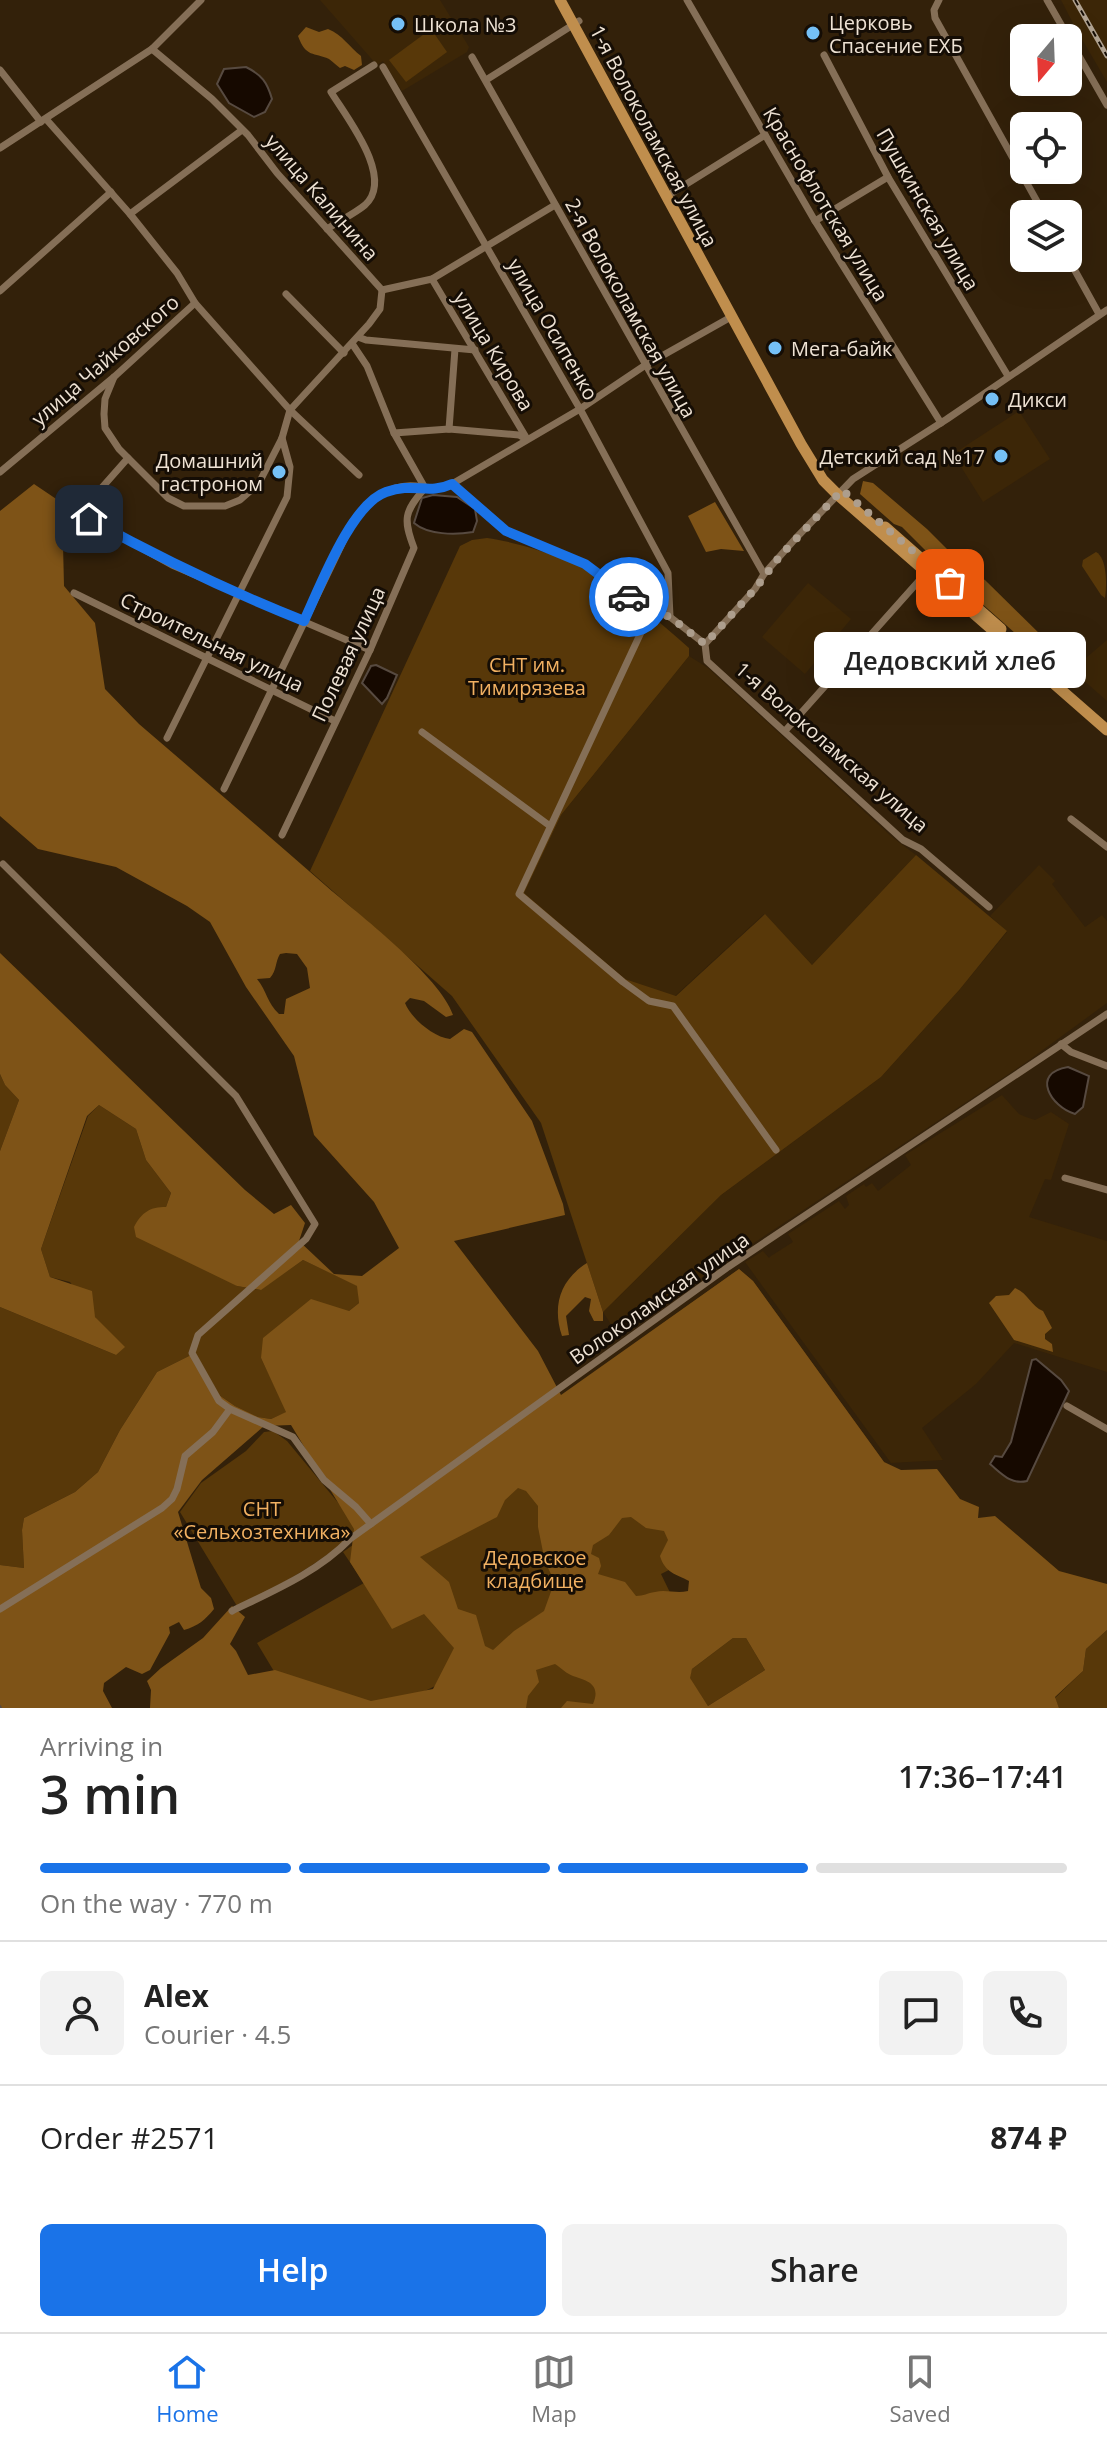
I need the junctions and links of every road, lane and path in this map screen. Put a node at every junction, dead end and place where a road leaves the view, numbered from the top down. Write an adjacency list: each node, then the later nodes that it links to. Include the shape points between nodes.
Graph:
1 (201, 0): 8 (street)
2 (560, 0): 7 (main road, 1-я Волоколамская улица)
3 (568, 0): 7 (main road, 1-я Волоколамская улица)
4 (687, 0): 18 (street, Краснофлотская улица)
5 (939, 0): 23 (street, via 935,18)
6 (1047, 0): 15 (street)
7 (576, 23): 14 (street); 22 (main road, 1-я Волоколамская улица); 36 (main road, 1-я Волоколамская улица)
8 (152, 49): 16 (street); 17 (street, улица Калинина)
9 (824, 55): 20 (street, Пушкинская улица)
10 (472, 57): 14 (street, 2-я Волоколамская улица)
11 (374, 65): 27 (street, via 331,92 375,166 375,190 367,204)
12 (383, 67): 28 (street, улица Осипенко)
13 (0, 70): 16 (street, улица Чайковского)
14 (486, 80): 24 (street, 2-я Волоколамская улица)
15 (1107, 105)
16 (43, 121): 19 (street); 21 (street, улица Чайковского)
17 (242, 130): 25 (street); 27 (street, улица Калинина)
18 (765, 135): 22 (street); 26 (street, Краснофлотская улица)
19 (0, 148)
20 (888, 177): 26 (street); 43 (street, Пушкинская улица)
21 (111, 192): 25 (street, улица Чайковского); 32 (street)
22 (672, 193): 57 (main road, 1-я Волоколамская улица, via 806,440)
23 (1036, 200)
24 (555, 205): 28 (street); 42 (street, 2-я Волоколамская улица)
25 (130, 214): 34 (street, улица Чайковского)
26 (815, 221): 47 (street, Краснофлотская улица)
27 (327, 229): 31 (street, улица Калинина)
28 (486, 245): 30 (street); 45 (street, улица Осипенко)
29 (1077, 272): 35 (street)
30 (432, 279): 31 (street); 40 (street, улица Кирова)
31 (382, 290): 37 (street, via 380,309)
32 (0, 291)
33 (286, 294): 41 (street)
34 (195, 303): 44 (street, улица Чайковского); 46 (street, улица Чайковского)
35 (1103, 312): 43 (street)
36 (731, 317): 42 (street); 57 (main road, 1-я Волоколамская улица, via 805,452 823,480)
37 (358, 337): 38 (street); 39 (street)
38 (353, 345): 41 (street); 49 (street)
39 (455, 349): 40 (street); 48 (street)
40 (475, 350): 51 (street, улица Кирова)
41 (344, 353): 46 (street)
42 (644, 366): 45 (street); 58 (street, 2-я Волоколамская улица)
43 (1008, 376): 47 (street)
44 (114, 377): 52 (street, via 105,399 105,428); 53 (street, улица Чайковского)
45 (580, 409): 51 (street); 63 (street, улица Осипенко, via 668,573)
46 (290, 410): 50 (street); 54 (street, улица Чайковского)
47 (941, 423): 57 (street)
48 (449, 429): 49 (street); 51 (street)
49 (394, 433): 56 (street)
50 (282, 438): 52 (street, via 259,483 225,506 184,506 168,498); 61 (street, via 290,467 287,497)
51 (527, 439): 55 (street)
52 (128, 458): 61 (street, via 83,509 89,519)
53 (0, 472)
54 (359, 475)
55 (452, 484): 56 (street); 62 (street, via 506,531 585,564)
56 (425, 488): 64 (street, via 410,486 370,500 353,521); 66 (street, Полевая улица, via 409,507 405,526 414,548)
57 (840, 492): 58 (street); 59 (main road, 1-я Волоколамская улица); 70 (main road, 1-я Волоколамская улица)
58 (764, 574): 65 (street)
59 (925, 574): 71 (main road, 1-я Волоколамская улица); 72 (street)
60 (74, 593): 67 (street, Строительная улица)
61 (237, 595): 64 (street); 67 (street)
62 (651, 611): 63 (street); 77 (street)
63 (670, 617): 65 (street)
64 (304, 621): 66 (street); 68 (street)
65 (705, 644): 72 (street, 1-я Волоколамская улица, via 707,661)
66 (370, 650): 69 (street, Полевая улица)
67 (207, 657): 68 (street, Строительная улица); 74 (street)
68 (272, 688): 69 (street, Строительная улица); 75 (street)
69 (335, 721): 78 (street, Полевая улица)
70 (1107, 722)
71 (1107, 730)
72 (785, 731): 81 (street, 1-я Волоколамская улица, via 903,840)
73 (422, 732): 77 (street)
74 (167, 738)
75 (224, 789)
76 (1071, 819): 79 (street)
77 (550, 826): 85 (street, via 519,894 649,1001 673,1006)
78 (282, 835)
79 (1107, 847)
80 (3, 864): 89 (street, via 236,1096 315,1224 306,1239 198,1335 192,1353 197,1367)
81 (989, 907)
82 (1107, 1014): 83 (street, Волоколамская улица)
83 (1061, 1044): 84 (street); 91 (street, Волоколамская улица, via 715,1276)
84 (1107, 1066)
85 (776, 1150)
86 (1065, 1178): 87 (street)
87 (1107, 1190)
88 (1067, 1406): 90 (street)
89 (230, 1409): 91 (street, via 293,1437 324,1480); 92 (street, via 185,1456 177,1489 162,1508)
90 (1107, 1429)
91 (371, 1524): 93 (street, Волоколамская улица, via 314,1568)
92 (0, 1609)
93 (232, 1611)

